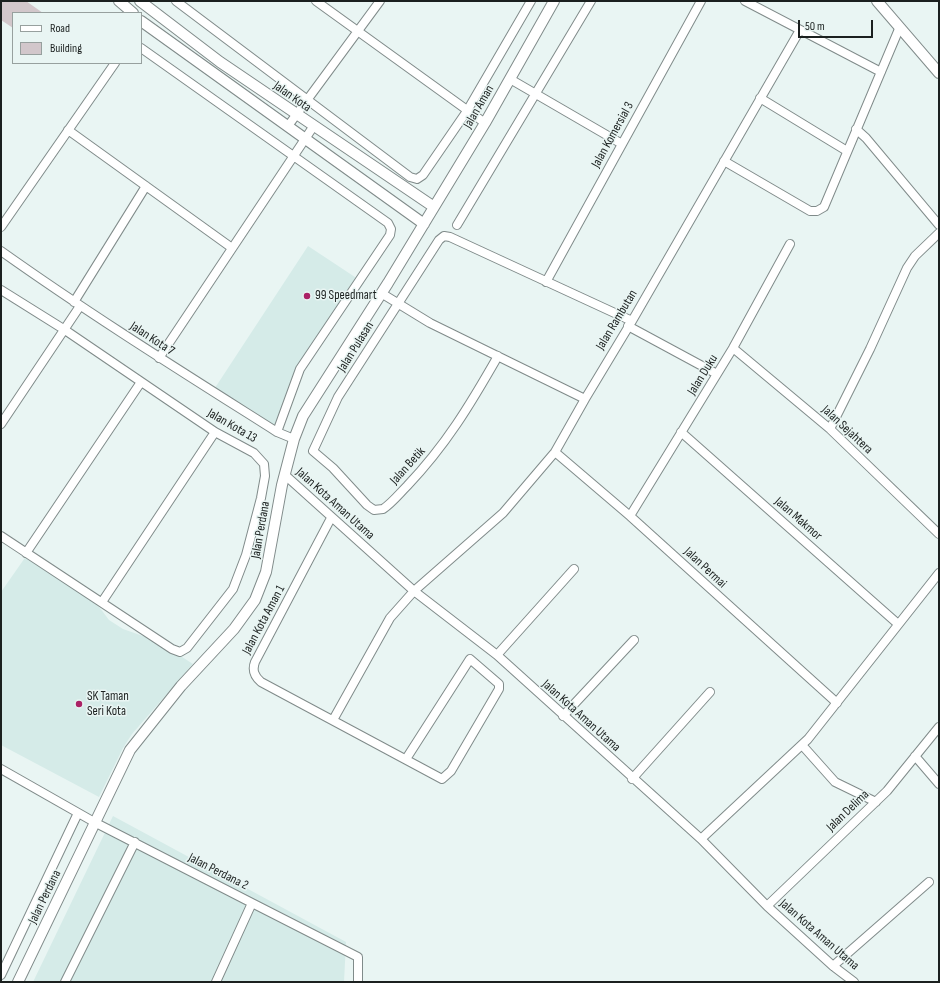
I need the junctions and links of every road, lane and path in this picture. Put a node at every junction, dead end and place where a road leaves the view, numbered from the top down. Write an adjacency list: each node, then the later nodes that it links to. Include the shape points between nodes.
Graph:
1 (119, 1): 12 (street)
2 (140, 1): 26 (street, Jalan Kota, via 220,62)
3 (176, 1): 24 (street)
4 (316, 1): 16 (street)
5 (380, 1): 16 (street)
6 (531, 1): 25 (street)
7 (554, 1): 21 (street, Jalan Aman)
8 (591, 1): 22 (street)
9 (702, 1): 33 (street, Jalan Komersial 3)
10 (745, 1): 15 (street)
11 (877, 1): 14 (street)
12 (131, 12)
13 (142, 22): 28 (street, Jalan Kota)
14 (899, 29): 19 (street); 20 (street)
15 (800, 30): 19 (street); 23 (street, Jalan Rambutan)
16 (359, 31): 24 (street); 25 (street)
17 (142, 49): 35 (street)
18 (113, 64): 30 (street)
19 (881, 72): 31 (street)
20 (939, 74)
21 (510, 79): 22 (street); 27 (street, Jalan Aman)
22 (536, 94): 33 (street); 40 (street)
23 (760, 98): 34 (street); 36 (street, Jalan Rambutan)
24 (307, 99): 25 (street, via 413,179 423,175); 26 (street)
25 (467, 111): 27 (street)
26 (296, 115): 28 (street); 29 (street, Jalan Kota)
27 (485, 123): 38 (street, Jalan Aman)
28 (288, 126): 32 (street, Jalan Kota)
29 (313, 127): 32 (street); 38 (street, Jalan Kota)
30 (68, 130): 37 (street); 42 (street)
31 (861, 134): 34 (street); 41 (street)
32 (305, 137): 35 (street); 39 (street, Jalan Kota)
33 (622, 144): 47 (street, Jalan Komersial 3)
34 (848, 151): 36 (street, via 824,207 817,211 810,211)
35 (294, 155): 45 (street); 63 (street, via 388,223 392,232 300,369)
36 (724, 161): 52 (street, Jalan Rambutan)
37 (146, 186): 45 (street); 50 (street)
38 (434, 207): 39 (street, Jalan Aman)
39 (424, 224): 49 (street, Jalan Perdana)
40 (457, 225)
41 (939, 226)
42 (1, 227)
43 (939, 233): 61 (street, via 915,256 907,268)
44 (790, 244): 54 (street, Jalan Duku)
45 (232, 248): 56 (street)
46 (1, 252): 50 (street, Jalan Kota 7)
47 (546, 282): 51 (street, Jalan Pulasan, via 450,236 444,236); 52 (street)
48 (1, 290): 53 (street, Jalan Kota 13)
49 (381, 293): 51 (street); 65 (street, Jalan Perdana, via 303,416)
50 (76, 304): 53 (street); 56 (street, Jalan Kota 7)
51 (398, 304): 55 (street, via 430,323); 66 (street, Jalan Pulasan, via 338,397)
52 (630, 323): 57 (street); 59 (street, Jalan Rambutan)
53 (65, 330): 58 (street, Jalan Kota 13); 60 (street)
54 (733, 348): 57 (street, Jalan Duku); 61 (street, Jalan Sejahtera)
55 (498, 356): 59 (street); 66 (street, Jalan Betik, via 446,442 383,509 374,510 368,505)
56 (159, 358): 63 (street, Jalan Kota 7)
57 (718, 374): 64 (street, Jalan Duku)
58 (142, 382): 62 (street, Jalan Kota 13); 73 (street)
59 (585, 399): 67 (street, Jalan Rambutan)
60 (1, 424)
61 (830, 429): 71 (street, Jalan Sejahtera)
62 (215, 432): 77 (street); 77 (street, Jalan Kota 13, via 254,453 264,464 265,476 261,498 246,555 231,594 187,648 180,652)
63 (277, 432): 65 (street, Jalan Kota 7)
64 (681, 432): 69 (street, Jalan Duku); 78 (street, Jalan Makmor)
65 (294, 439): 68 (street, Jalan Perdana)
66 (314, 450)
67 (555, 452): 69 (street, Jalan Permai); 76 (street, Jalan Rambutan, via 503,514)
68 (285, 474): 70 (street, Jalan Kota Aman Utama); 94 (street, Jalan Perdana, via 266,572 255,600 234,629 180,686 138,738 120,769)
69 (630, 516): 82 (street, Jalan Permai)
70 (331, 518): 76 (street, Jalan Kota Aman Utama); 84 (street, Jalan Kota Aman 1, via 255,662 253,671 261,682)
71 (939, 534)
72 (1, 536): 73 (street)
73 (26, 552): 77 (street)
74 (574, 569): 80 (street)
75 (939, 573): 78 (street)
76 (414, 591): 80 (street, Jalan Kota Aman Utama); 84 (street, Jalan Rambutan, via 386,624)
77 (102, 602)
78 (898, 624): 82 (street)
79 (634, 640): 83 (street)
80 (497, 655): 83 (street, Jalan Kota Aman Utama)
81 (710, 692): 90 (street)
82 (837, 703): 86 (street)
83 (563, 716): 90 (street, Jalan Kota Aman Utama)
84 (333, 720): 88 (street)
85 (939, 727): 87 (street, Jalan Delima)
86 (802, 745): 92 (street, via 835,782); 95 (street)
87 (915, 756): 91 (street); 92 (street, Jalan Delima)
88 (406, 759): 88 (street, via 442,780 447,776 499,689 499,684 470,659)
89 (1, 769): 93 (street)
90 (632, 779): 95 (street, Jalan Kota Aman Utama)
91 (939, 784)
92 (876, 802): 99 (street, Jalan Delima)
93 (78, 813): 94 (street); 101 (street)
94 (96, 823): 96 (street, Jalan Perdana 2); 102 (street, Jalan Perdana)
95 (701, 839): 99 (street, Jalan Kota Aman Utama)
96 (134, 842): 98 (street, Jalan Perdana 2); 103 (street)
97 (929, 882): 100 (street)
98 (252, 902): 104 (street, Jalan Perdana 2); 105 (street, via 358,957)
99 (767, 906): 100 (street, Jalan Kota Aman Utama)
100 (833, 966): 106 (street, Jalan Kota Aman Utama)
101 (1, 975)
102 (18, 982)
103 (65, 982)
104 (216, 982)
105 (358, 982)
106 (854, 982)

